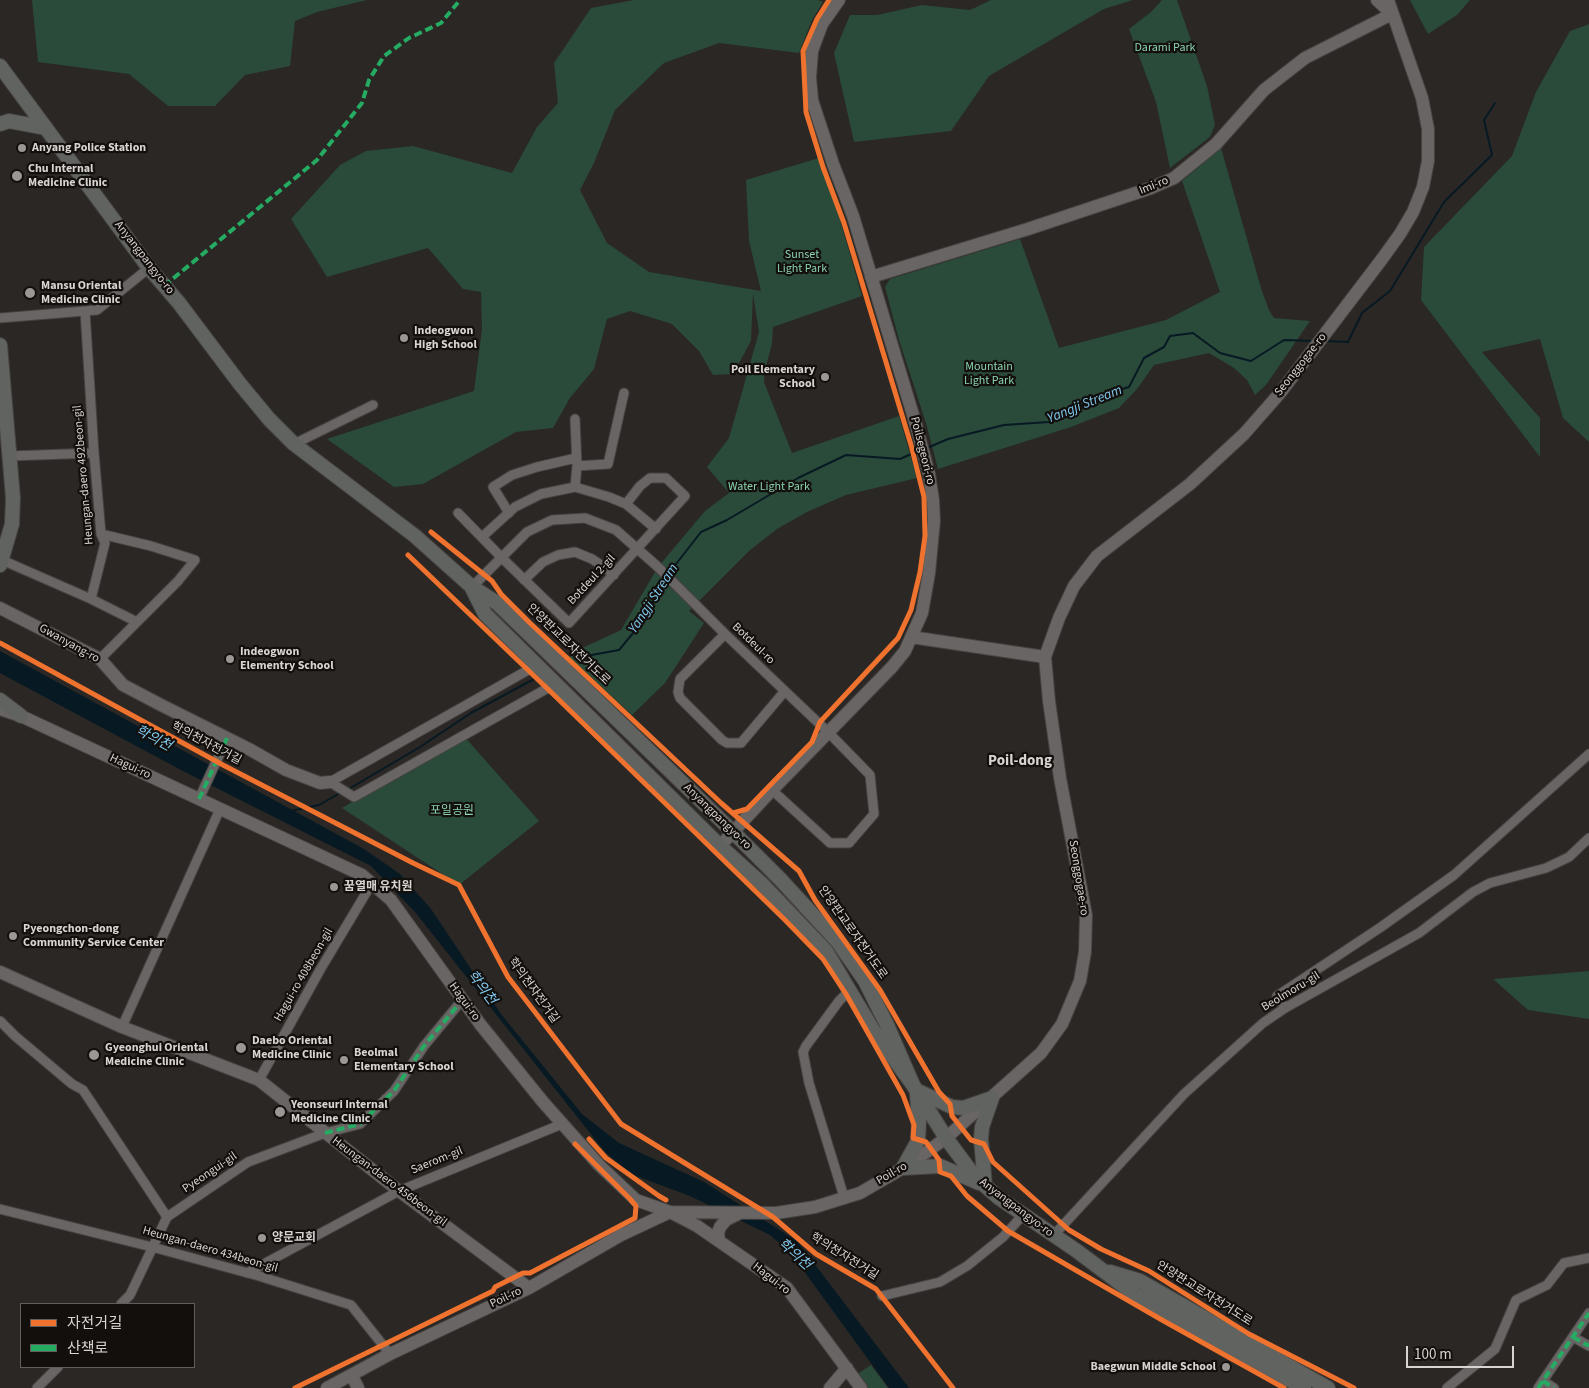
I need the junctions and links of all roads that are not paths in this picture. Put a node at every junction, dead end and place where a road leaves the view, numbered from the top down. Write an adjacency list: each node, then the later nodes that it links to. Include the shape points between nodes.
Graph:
1 (839, 0): 9 (street, Poilsegeori-ro, via 822,24 812,51 812,100)
2 (1377, 0): 4 (street, Seonggogae-ro)
3 (1388, 0): 4 (street, Seonggogae-ro)
4 (1392, 14): 9 (street, Imi-ro, via 1305,58 1264,90 1216,144 1174,178 1028,229); 38 (street, Seonggogae-ro, via 1422,98 1428,129 1428,161 1423,187 1413,212 1400,234 1280,393 1244,434 1190,484 1097,556 1074,586)
5 (0, 66): 7 (main road, Anyangpangyo-ro)
6 (0, 124): 7 (main road, via 8,121)
7 (46, 128): 8 (main road, Anyangpangyo-ro)
8 (149, 268): 10 (street, via 97,310); 16 (main road, Anyangpangyo-ro, via 268,419)
9 (870, 277): 37 (street, Poilsegeori-ro, via 922,450 933,500 933,545 922,613)
10 (86, 312): 11 (street); 17 (street, Heungan-daero 492beon-gil)
11 (0, 318)
12 (0, 345): 18 (main road)
13 (624, 393): 19 (street, via 608,464)
14 (373, 405): 16 (street)
15 (575, 419): 19 (street)
16 (294, 444): 32 (main road, Anyangpangyo-ro, via 415,536)
17 (94, 453): 18 (street); 25 (street, Heungan-daero 492beon-gil)
18 (10, 456): 29 (main road, via 12,524)
19 (576, 462): 20 (street); 23 (street, via 537,466 493,487)
20 (575, 487): 21 (street); 23 (street, via 541,494)
21 (626, 504): 24 (street); 24 (street, Botdeul 2-gil, via 650,478 666,478 685,496)
22 (458, 513): 26 (street, Botdeul 2-gil)
23 (509, 513): 26 (street)
24 (656, 529): 27 (street, Botdeul 2-gil)
25 (102, 534): 33 (street, Heungan-daero 492beon-gil, via 104,543); 35 (street, via 195,560)
26 (482, 537): 28 (street, Botdeul 2-gil)
27 (638, 548): 28 (street, Botdeul-ro, via 616,530 585,518 552,520 527,532); 30 (street, Botdeul 2-gil); 36 (street, Botdeul-ro)
28 (502, 558): 31 (street, Botdeul 2-gil); 32 (street, Botdeul-ro)
29 (1, 562): 33 (street)
30 (614, 575): 31 (street, via 608,568 575,552 543,562); 31 (street, Botdeul 2-gil, via 569,623)
31 (524, 580)
32 (472, 588): 40 (main road, Anyangpangyo-ro, via 485,614); 53 (main road, Anyangpangyo-ro, via 497,603)
33 (91, 599): 35 (street)
34 (0, 608): 39 (street, Gwanyang-ro)
35 (138, 622): 39 (street)
36 (725, 634): 42 (street, Botdeul-ro); 42 (street, via 680,679 678,692 680,698 722,740 740,743)
37 (911, 637): 38 (street); 46 (street, Poilsegeori-ro, via 892,667)
38 (1045, 657): 65 (street, Seonggogae-ro, via 1060,778 1086,915 1085,952 1080,981 1062,1024 1041,1053)
39 (100, 659): 47 (street, Gwanyang-ro, via 123,685)
40 (536, 665): 41 (main road, Anyangpangyo-ro); 49 (street)
41 (555, 684): 49 (street, via 354,797); 55 (main road, Anyangpangyo-ro)
42 (784, 692): 46 (street, Botdeul-ro)
43 (0, 700): 45 (main road)
44 (0, 709): 45 (street, Hagui-ro)
45 (21, 716): 51 (street, Hagui-ro)
46 (828, 732): 50 (street, Poilsegeori-ro); 50 (street, Botdeul-ro, via 870,775 874,814 849,842 830,843)
47 (225, 742): 49 (street, Gwanyang-ro, via 286,770); 51 (street)
48 (1589, 754): 60 (street, via 1454,875 1277,996)
49 (330, 785)
50 (772, 790): 53 (street, Poilsegeori-ro)
51 (202, 793): 52 (street, Hagui-ro)
52 (220, 809): 56 (street, Hagui-ro, via 346,867); 62 (street)
53 (733, 832): 55 (street, Poilsegeori-ro); 64 (main road, Anyangpangyo-ro, via 838,942 865,981)
54 (1589, 838): 60 (street, Beolmoru-gil, via 1569,857 1546,868 1490,883 1473,892 1419,933)
55 (720, 846): 58 (main road, Anyangpangyo-ro, via 826,951)
56 (372, 883): 59 (street, Hagui-ro, via 391,900); 63 (street, Hagui-ro 408beon-gil)
57 (0, 972): 62 (street, Heungan-daero 456beon-gil)
58 (850, 990): 64 (main road, Anyangpangyo-ro, via 873,1030); 72 (street, via 838,1001 803,1052 809,1083)
59 (463, 999): 66 (street, Hagui-ro); 67 (street, Pyeongui-gil, via 424,1046 394,1092 360,1124)
60 (1285, 1008): 78 (street, Beolmoru-gil, via 1263,1023 1184,1094)
61 (0, 1021): 77 (street, via 83,1090)
62 (122, 1027): 63 (street, Heungan-daero 456beon-gil)
63 (259, 1080): 67 (street, Heungan-daero 456beon-gil)
64 (915, 1088): 65 (main road, via 952,1107 962,1108); 68 (main road, Anyangpangyo-ro); 69 (main road, via 918,1140)
65 (992, 1098): 68 (street, Seonggogae-ro); 70 (main road, via 981,1139)
66 (562, 1124): 71 (street, Saerom-gil); 74 (street, Hagui-ro, via 636,1200)
67 (325, 1133): 71 (street, Heungan-daero 456beon-gil); 77 (street, Pyeongui-gil, via 248,1162)
68 (946, 1138): 69 (street, Poil-ro); 70 (main road, Anyangpangyo-ro)
69 (903, 1168): 70 (main road, via 940,1166); 72 (street, Poil-ro, via 860,1193)
70 (985, 1186): 76 (main road, Anyangpangyo-ro)
71 (399, 1190): 83 (street, Saerom-gil); 84 (street, Heungan-daero 456beon-gil)
72 (844, 1198): 75 (street, Poil-ro, via 815,1207 776,1213)
73 (0, 1209): 80 (street, Heungan-daero 434beon-gil)
74 (670, 1212): 75 (street, Poil-ro); 79 (street, Hagui-ro); 84 (street, Poil-ro, via 621,1235)
75 (738, 1214): 79 (street, via 726,1220)
76 (1023, 1215): 78 (main road, Anyangpangyo-ro); 85 (street, via 1003,1237 968,1266 940,1282)
77 (167, 1217): 80 (street, Pyeongui-gil)
78 (1053, 1236): 82 (main road, Anyangpangyo-ro)
79 (719, 1237): 92 (street, Hagui-ro, via 788,1288)
80 (152, 1247): 83 (street, Heungan-daero 434beon-gil); 86 (street, Pyeongui-gil, via 130,1295)
81 (1589, 1258): 102 (street, via 1564,1263 1547,1284 1516,1300 1495,1349)
82 (1100, 1268): 100 (main road, Anyangpangyo-ro, via 1134,1294); 101 (main road, Anyangpangyo-ro, via 1140,1282)
83 (247, 1273): 90 (street, Heungan-daero 434beon-gil, via 351,1306)
84 (529, 1288): 90 (street, Poil-ro)
85 (882, 1296)
86 (122, 1303)
87 (1589, 1313): 88 (street)
88 (1573, 1337): 89 (street); 94 (street)
89 (1589, 1346)
90 (390, 1354): 93 (street, Poil-ro)
91 (57, 1368): 95 (street)
92 (847, 1368): 98 (street); 99 (street, Hagui-ro)
93 (352, 1376): 96 (street, Poil-ro); 97 (street)
94 (1540, 1384): 103 (street)
95 (37, 1388)
96 (327, 1388)
97 (358, 1388)
98 (830, 1388)
99 (861, 1388)
100 (1304, 1388)
101 (1328, 1388)
102 (1447, 1388)
103 (1554, 1388)

